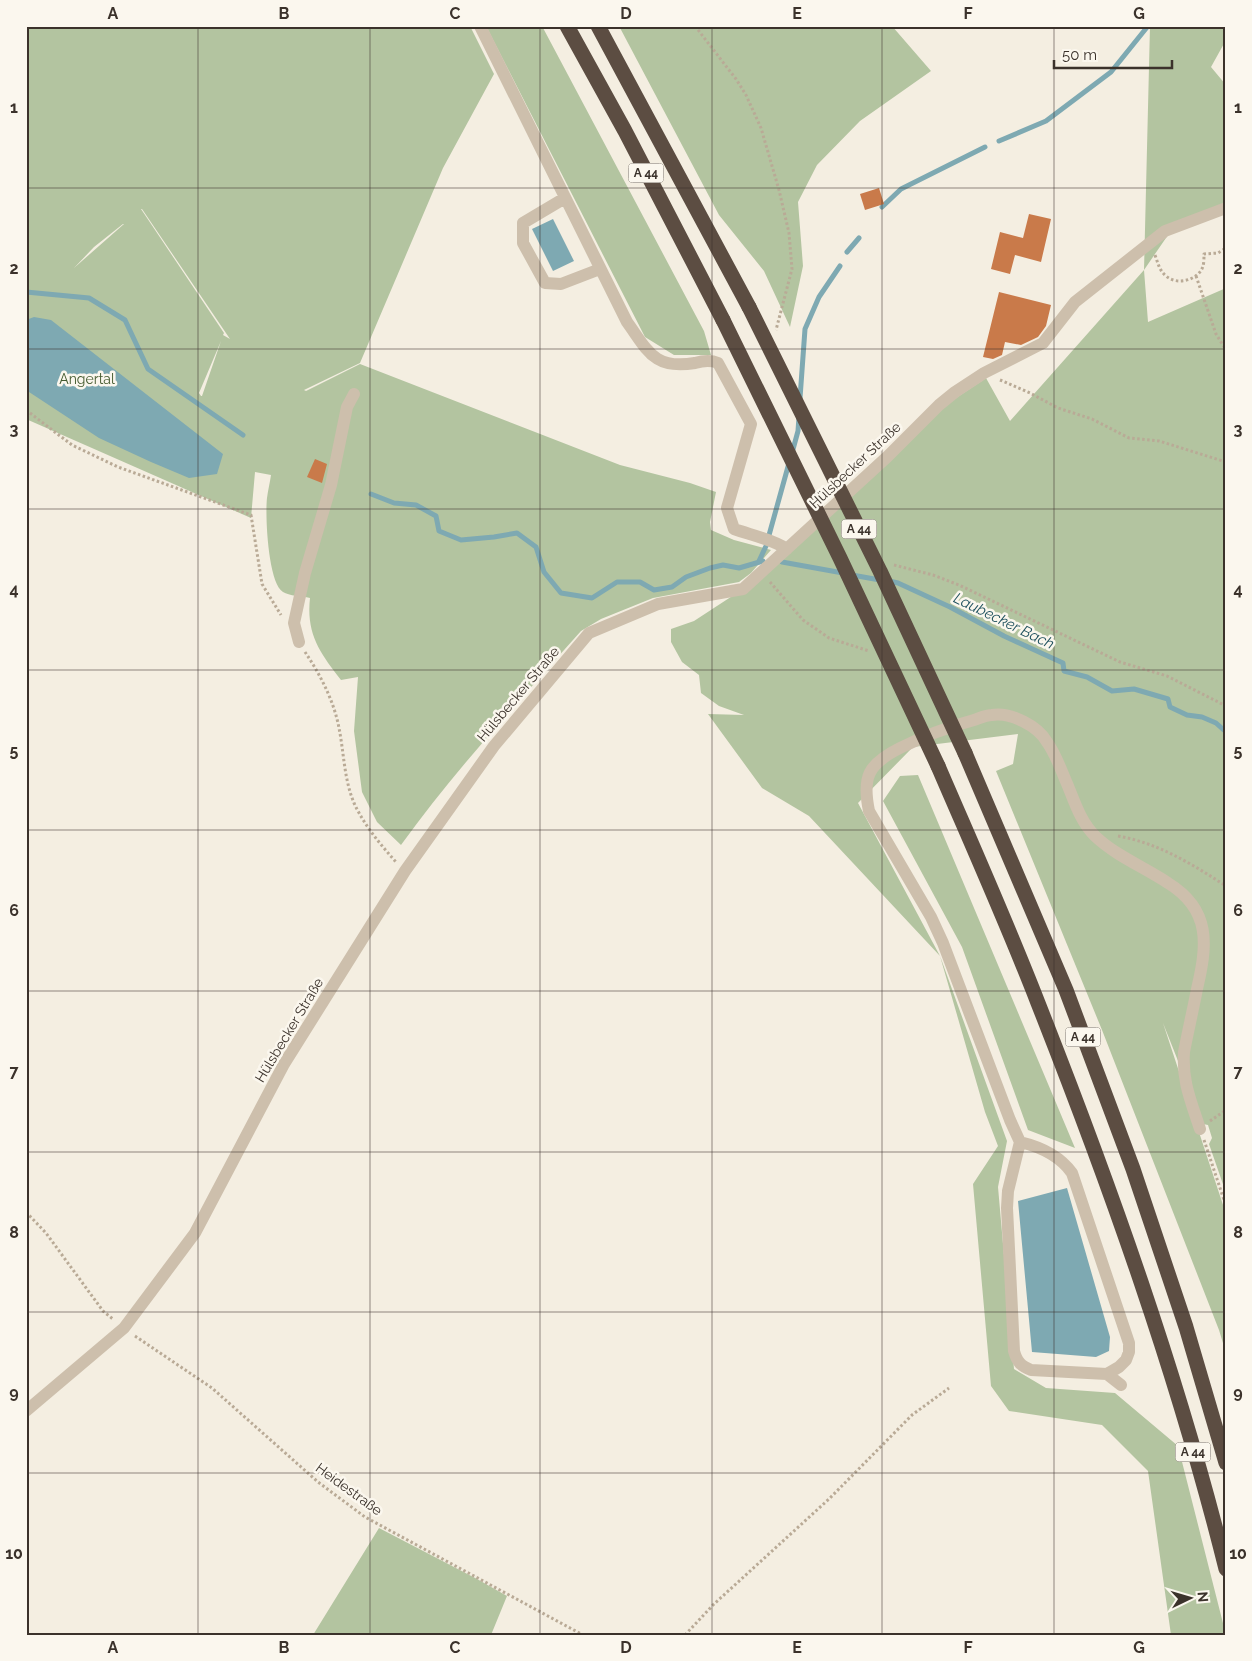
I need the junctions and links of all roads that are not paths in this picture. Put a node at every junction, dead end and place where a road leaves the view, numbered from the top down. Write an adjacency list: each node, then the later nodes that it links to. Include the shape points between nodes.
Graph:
1 (480, 26): 4 (street)
2 (567, 26): 16 (highway, A 44, bridge, via 724,320 938,766 1038,1002 1095,1152 1160,1336)
3 (598, 26): 15 (highway, A 44, bridge, via 749,307 880,571 965,753 1066,990 1133,1169 1186,1327)
4 (565, 198): 6 (street); 6 (street, via 523,223 523,243 545,283 561,284)
5 (1226, 208): 8 (street, Hülsbecker Straße, via 1165,231 1075,302 1043,343 984,373 939,405 888,457)
6 (600, 269): 8 (street, via 627,322 651,355 658,360 681,365 718,363 751,424 727,508 734,529)
7 (354, 394): 9 (street, via 347,407 331,485 305,573 294,623)
8 (782, 546): 14 (street, Hülsbecker Straße, via 743,589 658,604 589,633 494,746 405,872 284,1064 195,1232 124,1328)
9 (299, 642)
10 (1200, 1129): 11 (street, via 1184,1082 1183,1067 1204,958 1202,923 1194,906 1170,883 1095,836 1079,814 1047,741 1036,728 1016,718 993,714 944,728 882,757 867,775 865,793 868,811 943,943)
11 (1020, 1142): 12 (street, via 1054,1155 1072,1173 1130,1344 1126,1360); 12 (street, via 1007,1208 1016,1360 1031,1370)
12 (1107, 1374): 13 (street)
13 (1121, 1385)
14 (26, 1411)
15 (1226, 1463)
16 (1226, 1569)

